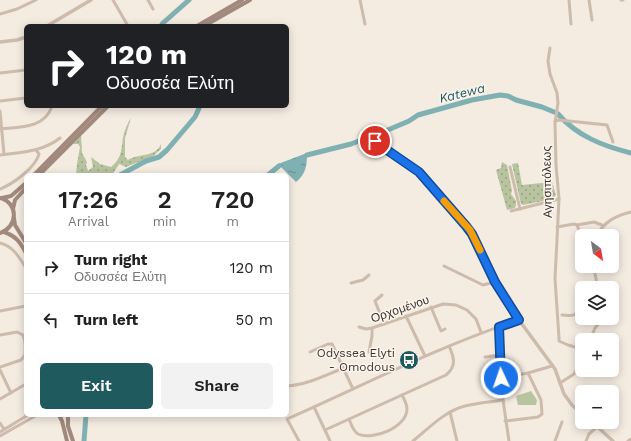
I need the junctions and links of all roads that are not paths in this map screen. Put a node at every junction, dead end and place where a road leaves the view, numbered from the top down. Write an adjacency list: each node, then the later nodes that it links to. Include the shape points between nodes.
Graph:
1 (26, 0): 11 (street)
2 (36, 0): 11 (street)
3 (91, 0): 15 (street)
4 (113, 0): 16 (street)
5 (148, 0): 12 (street)
6 (242, 0): 17 (main road)
7 (250, 0): 18 (main road)
8 (360, 0): 19 (street)
9 (569, 0): 20 (street)
10 (589, 0): 14 (street)
11 (28, 4): 13 (street)
12 (153, 9)
13 (0, 14)
14 (592, 20)
15 (54, 24)
16 (127, 24)
17 (200, 24)
18 (208, 24)
19 (365, 24)
20 (571, 24)
21 (24, 37): 22 (street)
22 (0, 42)
23 (550, 48): 32 (street, Αγησιπόλεως, via 548,61 558,102)
24 (24, 70): 25 (street)
25 (0, 73)
26 (24, 98): 27 (street)
27 (0, 101)
28 (51, 108): 33 (street, via 46,116 34,125)
29 (100, 108): 40 (main road)
30 (106, 108): 41 (main road)
31 (0, 111): 33 (street)
32 (555, 121): 36 (street, via 607,124); 47 (street, Αγησιπόλεως)
33 (1, 129): 38 (street)
34 (60, 138): 37 (street, via 51,145)
35 (375, 141): 65 (street, via 419,172 466,226)
36 (613, 142)
37 (36, 150): 38 (street); 43 (street, via 39,154 38,159 19,178)
38 (2, 155)
39 (510, 167): 48 (street)
40 (36, 173)
41 (41, 173)
42 (24, 186): 45 (main road)
43 (0, 189)
44 (24, 189): 45 (main road)
45 (19, 193): 46 (main road); 49 (main road)
46 (1, 198): 49 (main road)
47 (559, 199): 48 (street); 55 (street, Αγησιπόλεως)
48 (520, 208): 50 (street)
49 (13, 209): 52 (main road)
50 (511, 211)
51 (631, 212): 54 (street, via 612,218)
52 (14, 218): 58 (main road, via 9,228); 59 (main road)
53 (577, 225): 54 (street, via 594,222); 55 (street); 56 (street)
54 (602, 225): 57 (street)
55 (557, 228): 86 (street, Αγησιπόλεως, via 555,279 560,341)
56 (580, 229)
57 (600, 229)
58 (2, 232): 61 (main road, via 11,234)
59 (24, 239)
60 (0, 242): 62 (street, via 8,245)
61 (24, 250)
62 (24, 265)
63 (444, 266): 65 (street, via 483,285)
64 (369, 275): 66 (street, via 363,280)
65 (495, 282): 74 (street)
66 (351, 283)
67 (382, 295): 75 (street, via 375,301)
68 (24, 306): 70 (street)
69 (431, 307): 72 (street, Ορχομένου); 79 (street, via 441,331); 80 (street, Ορχομένου, via 443,304 462,307 472,314)
70 (0, 311)
71 (562, 315): 73 (street)
72 (406, 316): 75 (street, Ορχομένου); 91 (street)
73 (575, 316)
74 (519, 320): 76 (street); 93 (street)
75 (384, 324): 78 (street, Ορχομένου)
76 (499, 327): 80 (street); 89 (street)
77 (360, 328): 78 (street, Ορχομένου)
78 (372, 328): 84 (street)
79 (445, 329)
80 (481, 332): 85 (street)
81 (0, 335): 82 (street, via 17,332)
82 (24, 337)
83 (366, 345): 84 (street)
84 (370, 346): 88 (street)
85 (449, 346): 91 (street); 105 (street, via 454,360 451,371)
86 (575, 348)
87 (310, 352): 95 (street, via 332,344)
88 (369, 352)
89 (500, 355): 92 (street); 99 (street)
90 (24, 356): 94 (street, via 21,360)
91 (424, 356): 103 (street)
92 (485, 357)
93 (552, 366): 98 (street); 100 (street)
94 (0, 367)
95 (344, 368): 102 (street); 103 (street)
96 (0, 370): 104 (street)
97 (575, 372): 100 (street)
98 (528, 373): 99 (street); 116 (street, via 541,400 542,414 538,417)
99 (501, 378): 107 (street)
100 (560, 383): 109 (street, via 567,400)
101 (24, 385): 104 (street)
102 (289, 386)
103 (353, 389): 108 (street)
104 (11, 393): 106 (street)
105 (402, 395): 115 (street); 115 (street, via 408,411 405,418 392,430 370,436 359,435)
106 (0, 399)
107 (503, 400): 110 (street, via 466,405); 116 (street)
108 (314, 407): 122 (street); 129 (street, via 287,419)
109 (575, 407)
110 (450, 412): 131 (street); 132 (street)
111 (25, 417): 121 (street)
112 (34, 417): 123 (street)
113 (59, 417): 127 (main road)
114 (68, 417): 128 (main road)
115 (349, 418): 122 (street)
116 (505, 421): 125 (street)
117 (562, 422): 133 (street)
118 (0, 423): 121 (street)
119 (595, 429): 134 (street)
120 (599, 429): 135 (street)
121 (2, 430): 123 (street)
122 (325, 430): 130 (street)
123 (9, 431): 124 (street)
124 (0, 436)
125 (508, 439)
126 (631, 439): 136 (street)
127 (68, 441)
128 (72, 441)
129 (299, 441)
130 (330, 441)
131 (413, 441)
132 (457, 441)
133 (555, 441)
134 (586, 441)
135 (613, 441)
136 (628, 441)

